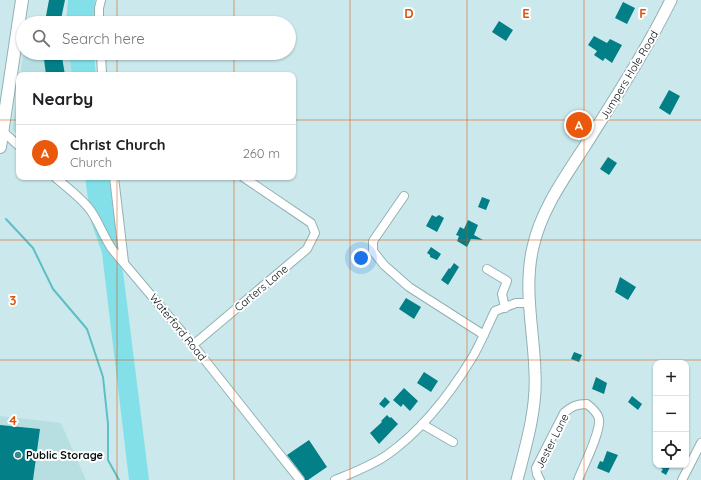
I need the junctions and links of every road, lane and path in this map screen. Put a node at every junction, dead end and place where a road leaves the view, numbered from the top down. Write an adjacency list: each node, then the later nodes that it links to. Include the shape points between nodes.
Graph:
1 (22, 0): 4 (main road)
2 (101, 0): 5 (street)
3 (671, 0): 18 (main road, Jumpers Hole Road, via 637,63 544,214 533,246)
4 (19, 16)
5 (99, 16)
6 (16, 37): 9 (main road)
7 (101, 60): 8 (street)
8 (102, 72)
9 (1, 130): 10 (street); 11 (main road)
10 (16, 143)
11 (0, 147)
12 (59, 180): 16 (street, Waterford Road, via 90,209 106,240)
13 (114, 180): 16 (street)
14 (248, 180): 21 (street, Carters Lane, via 311,223 315,233 307,249)
15 (404, 196): 20 (street, via 373,241 373,250 384,265 409,287)
16 (124, 262): 21 (street, Waterford Road)
17 (487, 269): 19 (street, via 507,281 502,294)
18 (528, 303): 19 (street, via 516,303); 27 (main road, Jumpers Hole Road, via 535,392 534,408)
19 (505, 308): 20 (street, via 495,311)
20 (484, 335): 22 (street, via 468,364)
21 (193, 345): 25 (street, Waterford Road)
22 (422, 424): 23 (street); 26 (street, via 386,455 362,469)
23 (453, 442)
24 (701, 443): 30 (street)
25 (300, 480)
26 (335, 480)
27 (517, 480)
28 (540, 480): 29 (street, Jester Lane, via 536,468 564,413 570,407 587,404 599,418 598,428)
29 (578, 480)
30 (682, 480)

